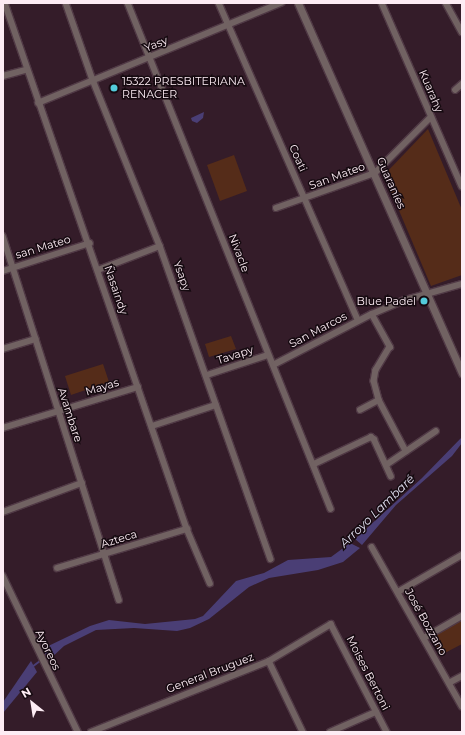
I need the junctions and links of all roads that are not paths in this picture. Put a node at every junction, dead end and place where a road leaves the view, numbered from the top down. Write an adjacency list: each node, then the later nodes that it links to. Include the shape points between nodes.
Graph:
1 (5, 3): 12 (street, Ñasaindy)
2 (66, 3): 14 (street, Ysapy)
3 (128, 3): 11 (street, Nivacle)
4 (219, 3): 9 (street, Coati)
5 (281, 3): 9 (street, Yasy)
6 (298, 3): 19 (street, Guaraníes)
7 (382, 3): 18 (street, Kuarahy)
8 (446, 3): 10 (street)
9 (229, 26): 11 (street, Yasy); 21 (street, Coati)
10 (462, 32)
11 (150, 58): 14 (street, Yasy); 35 (street, Nivacle)
12 (26, 70): 13 (street); 17 (street, Ñasaindy)
13 (3, 76)
14 (93, 80): 17 (street, Yasy); 25 (street, Ysapy)
15 (462, 84): 16 (street)
16 (455, 90)
17 (38, 103): 24 (street, Ñasaindy)
18 (431, 117): 19 (street, San Mateo); 20 (street, Kuarahy)
19 (375, 173): 21 (street, San Mateo); 30 (street, Guaraníes)
20 (462, 186)
21 (304, 198): 22 (street, San Mateo); 32 (street, Coati)
22 (276, 208)
23 (3, 236): 26 (street, Avambare)
24 (90, 243): 26 (street, san Mateo); 27 (street, Ñasaindy)
25 (160, 246): 27 (street); 38 (street, Ysapy)
26 (14, 267): 28 (street, san Mateo); 33 (street, Avambare)
27 (98, 270): 39 (street, Ñasaindy)
28 (3, 271)
29 (462, 284): 30 (street, San Marcos)
30 (428, 295): 31 (street, San Marcos, via 402,301); 37 (street, Guaraníes)
31 (372, 314): 32 (street, San Marcos); 40 (street, via 390,347 376,370 374,380)
32 (358, 320): 36 (street, San Marcos)
33 (35, 339): 34 (street); 43 (street, Avambare)
34 (3, 349)
35 (268, 354): 36 (street, Nivacle); 38 (street, Tavapy)
36 (275, 364): 48 (street, Nivacle)
37 (462, 372)
38 (208, 375): 41 (street, Ysapy)
39 (138, 386): 43 (street, Mayas); 44 (street, Ñasaindy)
40 (379, 400): 42 (street); 47 (street)
41 (216, 405): 44 (street); 58 (street, Ysapy)
42 (360, 410)
43 (58, 411): 45 (street, Mayas); 51 (street, Avambare)
44 (152, 426): 54 (street, Ñasaindy)
45 (3, 428)
46 (436, 431): 47 (street)
47 (406, 451): 49 (street)
48 (314, 464): 49 (street, via 371,437); 52 (street, Nivacle)
49 (386, 465): 50 (street)
50 (391, 476)
51 (82, 482): 53 (street); 56 (street, Avambare)
52 (331, 509)
53 (3, 512)
54 (188, 529): 56 (street, Azteca); 61 (street, Ñasaindy)
55 (372, 547): 62 (street, José Bozzano)
56 (106, 554): 59 (street, Azteca); 63 (street, Avambare)
57 (462, 555): 62 (street)
58 (271, 559)
59 (57, 568)
60 (3, 576): 72 (street, Ayoreos)
61 (210, 583)
62 (398, 592): 66 (street, José Bozzano)
63 (119, 600)
64 (462, 616): 66 (street)
65 (331, 624): 67 (street, General Bruguez); 71 (street, Moises Bertoni)
66 (424, 638): 69 (street, José Bozzano)
67 (269, 661): 73 (street, General Bruguez); 74 (street)
68 (462, 676): 69 (street)
69 (449, 683): 70 (street, José Bozzano)
70 (462, 706)
71 (376, 712): 75 (street); 76 (street, Moises Bertoni)
72 (78, 732)
73 (91, 732)
74 (303, 732)
75 (330, 732)
76 (387, 732)

